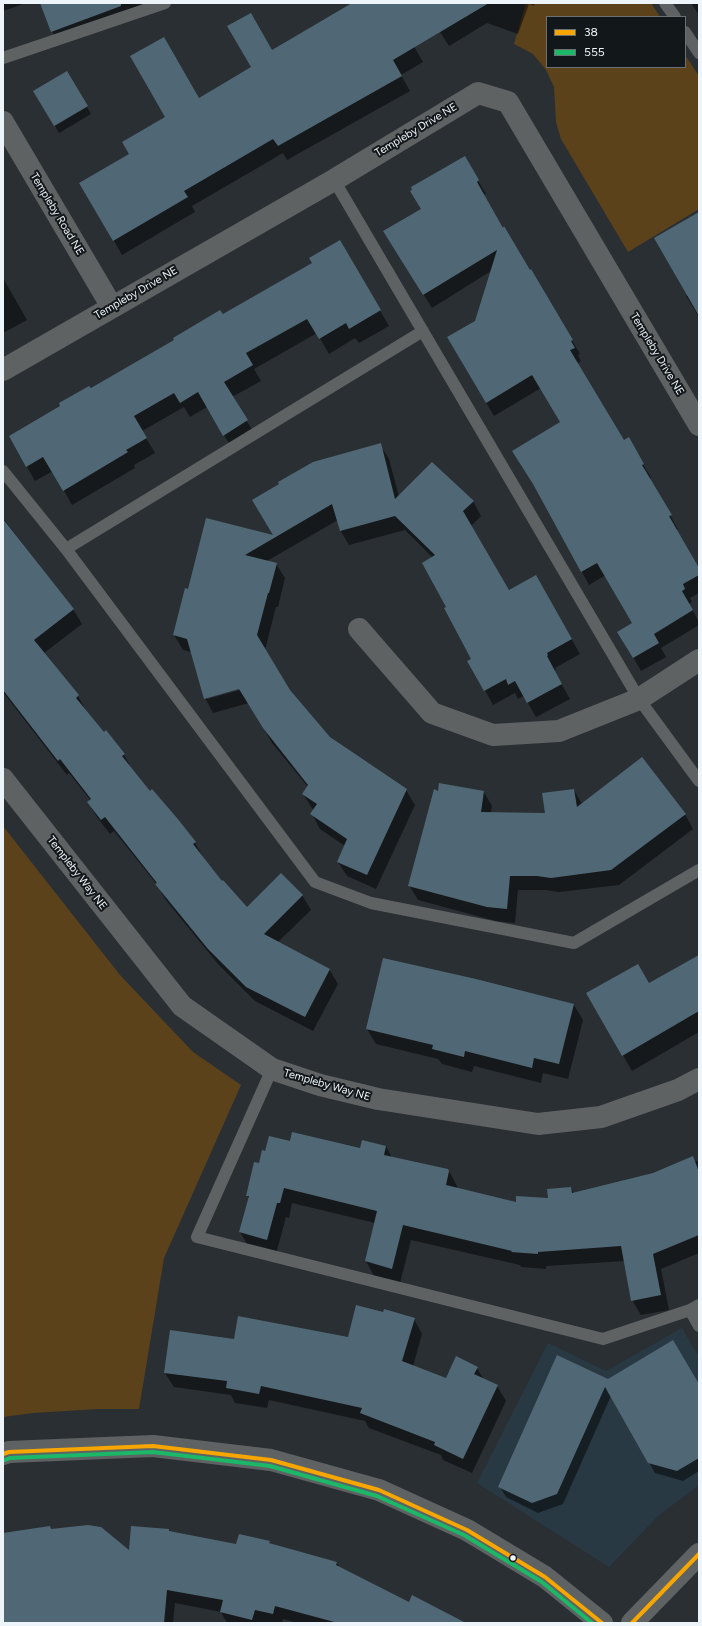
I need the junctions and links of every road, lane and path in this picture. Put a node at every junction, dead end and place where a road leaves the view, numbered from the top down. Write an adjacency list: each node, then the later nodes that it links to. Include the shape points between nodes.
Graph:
1 (165, 3): 6 (lane)
2 (665, 3): 3 (lane)
3 (674, 16)
4 (686, 34): 5 (lane)
5 (699, 53)
6 (3, 58)
7 (3, 122): 9 (street, Templeby Road NE)
8 (334, 180): 9 (street, Templeby Drive NE); 10 (lane); 12 (street, Templeby Drive NE, via 478,93 508,102)
9 (112, 307): 11 (street, Templeby Drive NE)
10 (423, 331): 14 (lane); 17 (lane)
11 (3, 370)
12 (699, 425)
13 (3, 471): 14 (lane)
14 (66, 549): 20 (lane, via 315,882 371,903 574,943)
15 (359, 628): 17 (street, via 432,713 493,735 559,731)
16 (699, 660): 17 (street)
17 (639, 699): 19 (lane)
18 (3, 779): 21 (street, Templeby Way NE, via 182,1006)
19 (699, 781)
20 (699, 870)
21 (272, 1069): 22 (street, Templeby Way NE, via 320,1085 378,1099 538,1124 601,1117 678,1090); 23 (lane, via 197,1237 602,1339)
22 (699, 1078)
23 (694, 1307): 24 (lane)
24 (699, 1326)
25 (3, 1454): 27 (street, via 153,1446 271,1460 379,1490 467,1530 545,1577)
26 (699, 1554): 28 (street)
27 (602, 1623)
28 (632, 1623)

